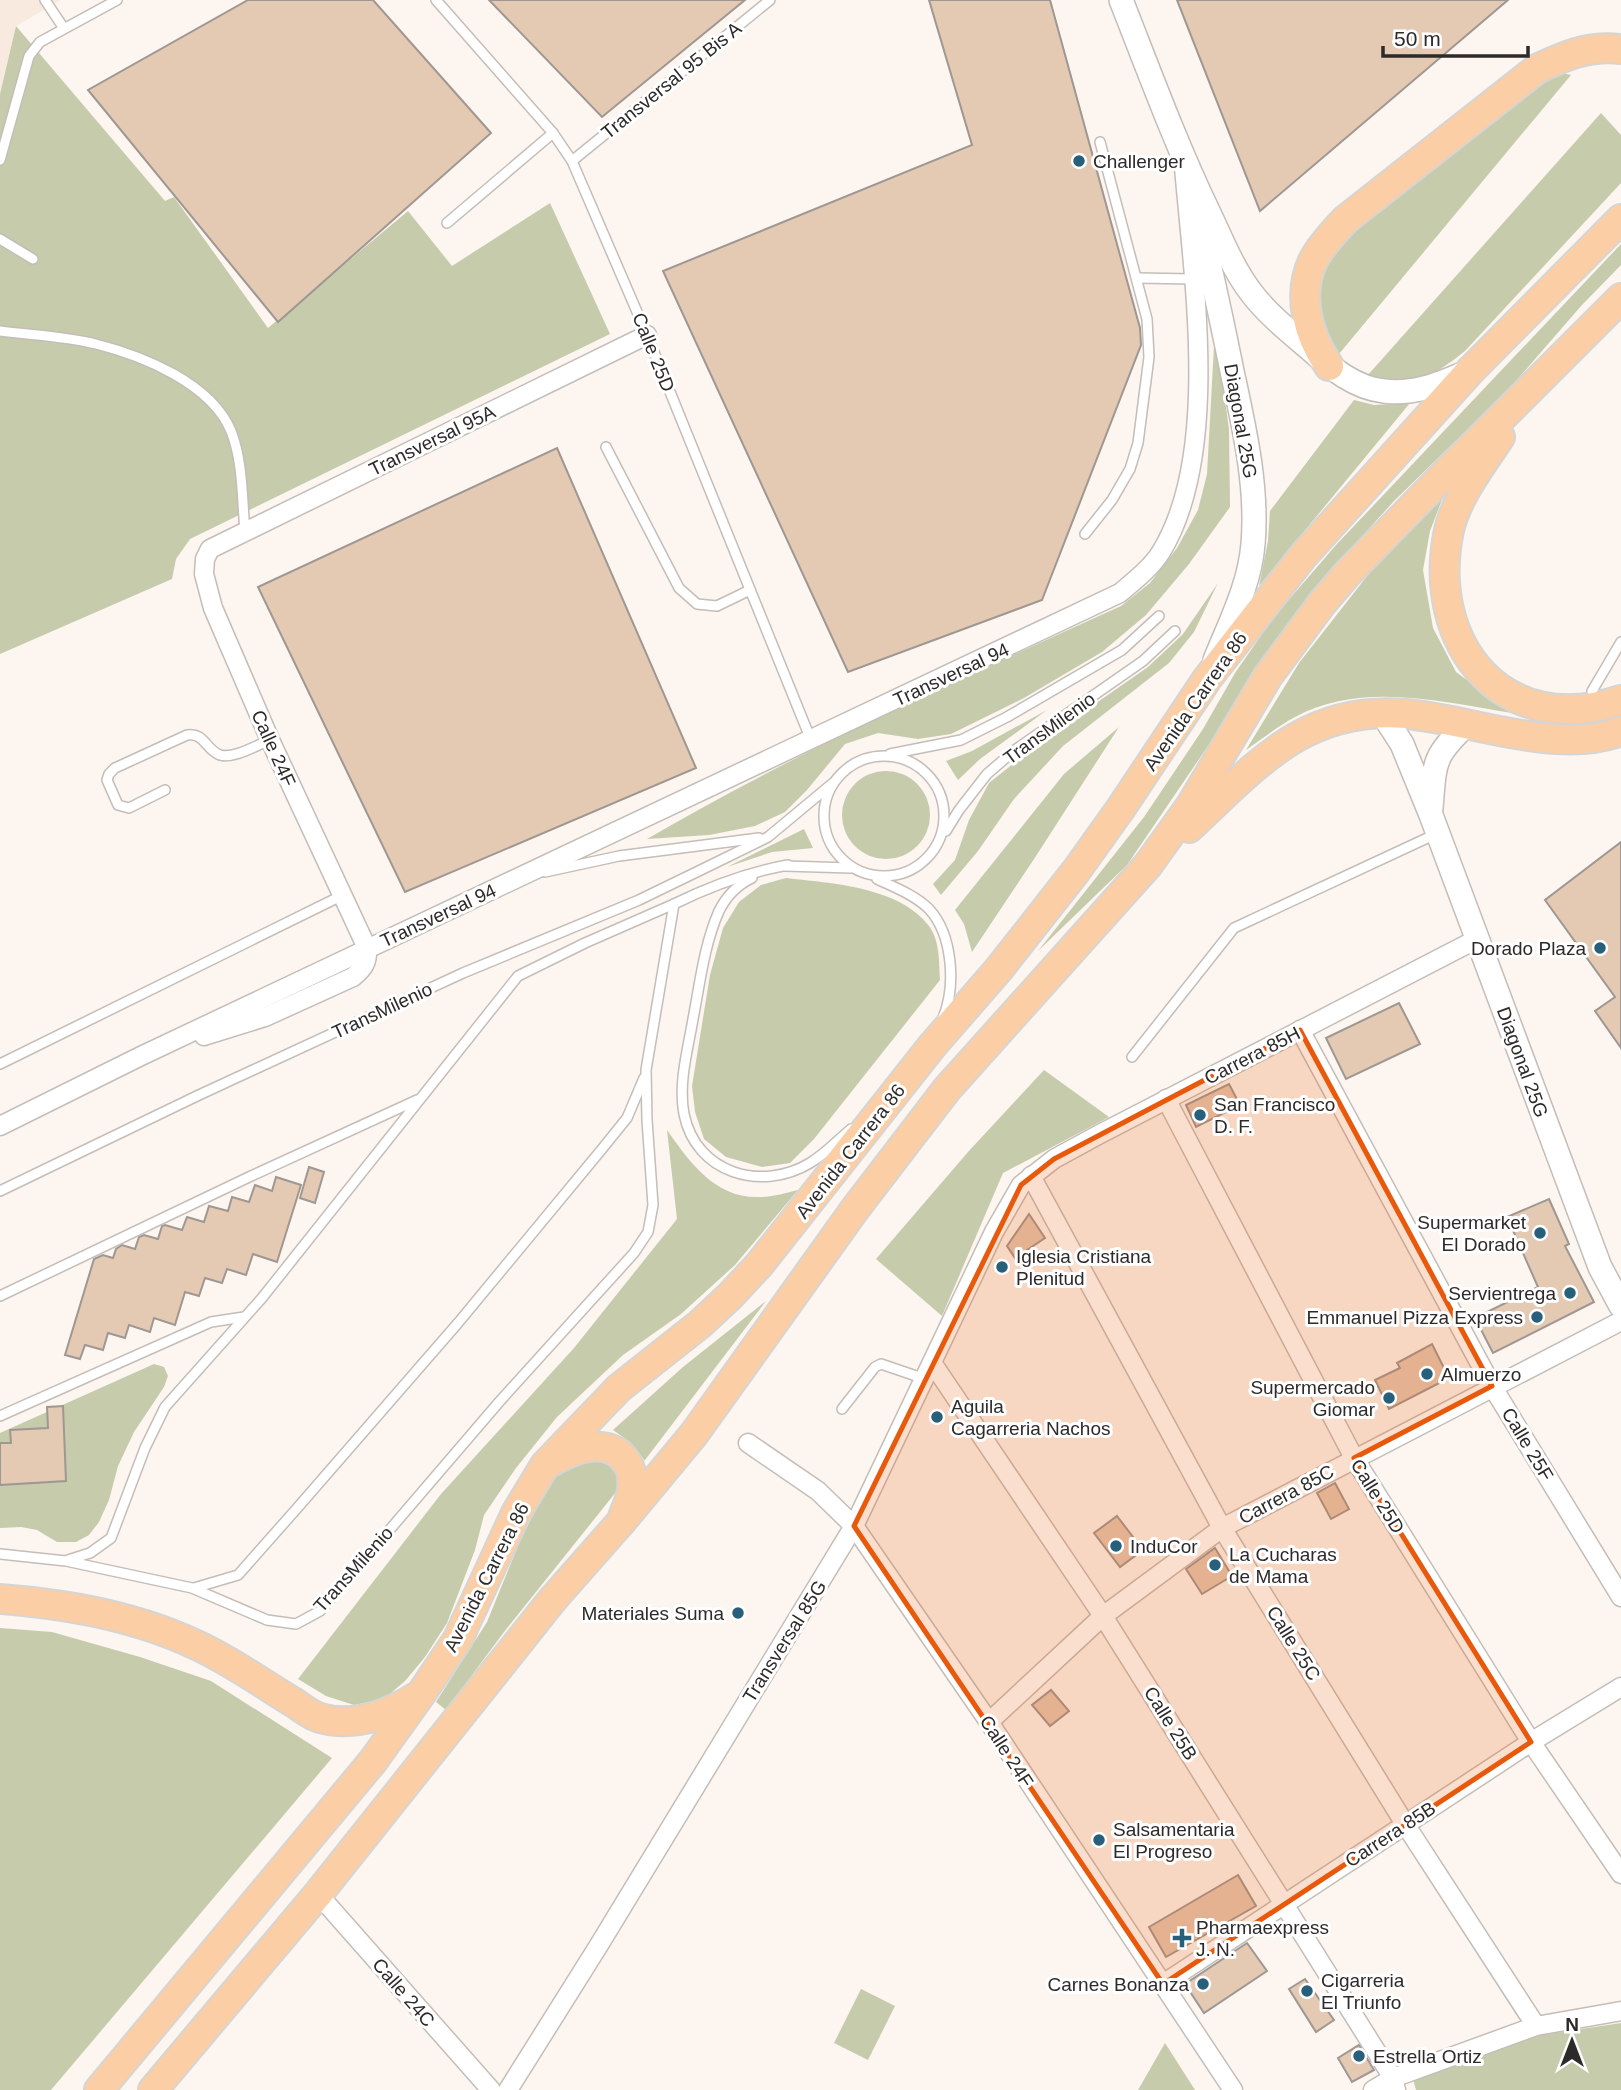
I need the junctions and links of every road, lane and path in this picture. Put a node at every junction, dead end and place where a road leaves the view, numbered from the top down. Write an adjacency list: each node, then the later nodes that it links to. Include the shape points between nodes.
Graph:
1 (45, 0): 6 (lane)
2 (117, 0): 6 (lane)
3 (436, 0): 8 (lane, Calle 25D)
4 (770, 0): 12 (lane, Transversal 95 Bis A)
5 (1121, 0): 10 (street, Diagonal 25G)
6 (63, 27): 11 (lane, via 40,41 29,56)
7 (1621, 49): 22 (main road, via 1569,53 1536,69 1345,220 1314,260 1306,288 1310,328)
8 (553, 133): 12 (lane, Calle 25D); 14 (lane)
9 (1100, 142): 17 (lane)
10 (1183, 159): 18 (street, Transversal 94); 22 (street, Diagonal 25G, via 1251,293); 33 (street, Diagonal 25G, via 1238,398 1254,513 1245,581)
11 (0, 160)
12 (572, 161): 21 (lane, Calle 25D)
13 (1621, 219): 23 (main road, Avenida Carrera 86)
14 (447, 223)
15 (0, 239): 16 (lane)
16 (33, 259)
17 (1136, 278): 18 (lane); 27 (lane, via 1147,319 1149,358 1138,443 1124,480)
18 (1193, 279): 40 (street, Transversal 94, via 1198,378 1190,474 1179,516 1144,573 1120,593)
19 (1621, 298): 24 (main road, Avenida Carrera 86)
20 (0, 331): 26 (lane, via 95,344 152,363 192,385 219,408 231,432)
21 (647, 335): 26 (street, Transversal 95A); 29 (lane, Calle 25D)
22 (1329, 366): 23 (street, Diagonal 25G, via 1349,380 1382,391 1410,391)
23 (1471, 370): 33 (main road, Avenida Carrera 86, via 1303,556)
24 (1536, 383): 35 (main road, via 1464,493 1450,528 1445,590 1451,616 1460,645 1481,674 1516,698 1542,708 1569,710); 48 (main road, Avenida Carrera 86, via 1323,602 1268,676 1191,805)
25 (606, 447): 29 (lane, via 679,588 697,604 718,606)
26 (245, 531): 28 (street, Transversal 95A)
27 (1085, 534)
28 (216, 545): 39 (street, Calle 24F, via 205,559 213,608)
29 (750, 590): 40 (lane, Calle 25D)
30 (1159, 616): 41 (lane, TransMilenio, via 1122,650 1007,717 961,740)
31 (1175, 631): 46 (lane, TransMilenio, via 1143,662 987,774)
32 (1621, 642): 34 (lane)
33 (1207, 679): 57 (main road, Avenida Carrera 86, via 1076,871)
34 (1592, 691)
35 (1621, 701)
36 (1382, 713): 37 (main road); 44 (street, Diagonal 25G, via 1402,744); 48 (main road, via 1324,722 1284,743)
37 (1466, 725): 38 (main road, via 1547,738 1592,738); 44 (street, Diagonal 25G, via 1446,744 1434,769)
38 (1621, 732)
39 (270, 740): 43 (lane, via 220,755 201,737 187,735 115,768 107,780 118,805 124,808); 52 (street, Calle 24F)
40 (811, 740): 51 (street, Transversal 94)
41 (881, 755): 42 (lane, via 862,759); 46 (lane, via 920,767 935,782 944,801)
42 (833, 783): 45 (lane, TransMilenio); 49 (lane, via 823,820 827,838)
43 (165, 790)
44 (1434, 824): 54 (street, Diagonal 25G); 58 (lane, via 1234,928)
45 (768, 837): 51 (lane, via 619,856); 66 (lane, TransMilenio, via 639,900 463,972)
46 (940, 842): 50 (lane, via 928,859 911,871 890,877)
47 (788, 865): 49 (lane, TransMilenio); 53 (lane, TransMilenio, via 721,883); 61 (lane, TransMilenio, via 736,886 720,909 706,947 683,1077 684,1114 694,1140 709,1160 733,1172 754,1177 781,1175 810,1163)
48 (1148, 865): 78 (main road, Avenida Carrera 86, via 947,1089 694,1434)
49 (851, 868): 50 (lane)
50 (869, 875): 57 (lane, via 928,909 947,942 950,980 946,1011)
51 (521, 877): 55 (street, Transversal 94)
52 (343, 895): 55 (street, Calle 24F); 59 (lane)
53 (674, 904): 60 (lane, TransMilenio); 62 (lane, TransMilenio, via 518,976)
54 (1477, 939): 56 (street, Carrera 85H); 68 (street, Diagonal 25G, via 1600,1267)
55 (367, 948): 64 (street, Transversal 94, via 367,962 353,977 265,1017 141,1056)
56 (1300, 1030): 63 (street, Carrera 85H); 72 (street, Calle 25F)
57 (932, 1046): 61 (main road, Avenida Carrera 86)
58 (1132, 1057)
59 (0, 1064)
60 (646, 1070): 83 (lane, TransMilenio, via 627,1118 299,1506 237,1575); 83 (lane, TransMilenio, via 653,1205 648,1232 634,1253 320,1611 296,1624 267,1620)
61 (896, 1092): 77 (main road, Avenida Carrera 86, via 730,1296 619,1388)
62 (421, 1098): 67 (lane, TransMilenio); 69 (lane, TransMilenio)
63 (1166, 1099): 65 (street, Carrera 85H); 76 (street, Calle 25D)
64 (0, 1126)
65 (1031, 1176): 71 (street, Transversal 85G, via 995,1232); 80 (street, Calle 25C)
66 (0, 1191)
67 (0, 1296)
68 (1621, 1306)
69 (245, 1317): 74 (lane, via 211,1322); 82 (lane, TransMilenio, via 165,1407 111,1538 90,1553)
70 (1621, 1321): 72 (street, Carrera 85C)
71 (929, 1372): 73 (lane, via 881,1364); 79 (street, Transversal 85G); 86 (street, Calle 25B)
72 (1492, 1386): 76 (street, Carrera 85C); 84 (street, Calle 25F)
73 (842, 1409)
74 (0, 1416)
75 (748, 1444): 79 (street, Calle 24F, via 818,1491)
76 (1354, 1458): 80 (street, Carrera 85C); 90 (street, Calle 25D)
77 (545, 1465): 78 (main road, via 589,1447 610,1448 621,1454 631,1471 632,1491); 88 (main road, Avenida Carrera 86, via 516,1513 462,1630)
78 (621, 1522): 93 (main road, Avenida Carrera 86, via 553,1599)
79 (854, 1526): 89 (street, Calle 24F); 102 (street, Transversal 85G)
80 (1222, 1528): 86 (street, Carrera 85C); 91 (street, Calle 25C)
81 (0, 1554): 82 (lane, TransMilenio)
82 (66, 1561): 83 (lane, TransMilenio)
83 (192, 1588)
84 (1621, 1597)
85 (0, 1599): 88 (main road, via 47,1602 162,1630 224,1659 317,1718 358,1721 392,1712)
86 (1103, 1616): 89 (street, Carrera 85C); 94 (street, Calle 25B)
87 (1621, 1687): 90 (street, Carrera 85B)
88 (421, 1694): 99 (main road, Avenida Carrera 86, via 373,1761)
89 (989, 1723): 95 (street, Calle 24F)
90 (1531, 1742): 91 (street, Carrera 85B); 92 (street, Calle 25D)
91 (1405, 1824): 94 (street, Carrera 85B); 97 (street, Calle 25C)
92 (1621, 1874)
93 (318, 1894): 100 (main road, Avenida Carrera 86); 101 (street, Calle 24C)
94 (1284, 1903): 95 (street, Carrera 85B); 98 (street, Calle 25B)
95 (1163, 1984): 103 (street, Calle 24F)
96 (1621, 2011): 97 (street)
97 (1536, 2025): 98 (street)
98 (1395, 2084): 104 (street)
99 (99, 2090)
100 (153, 2090)
101 (491, 2090)
102 (508, 2090)
103 (1233, 2090)
104 (1373, 2090)

